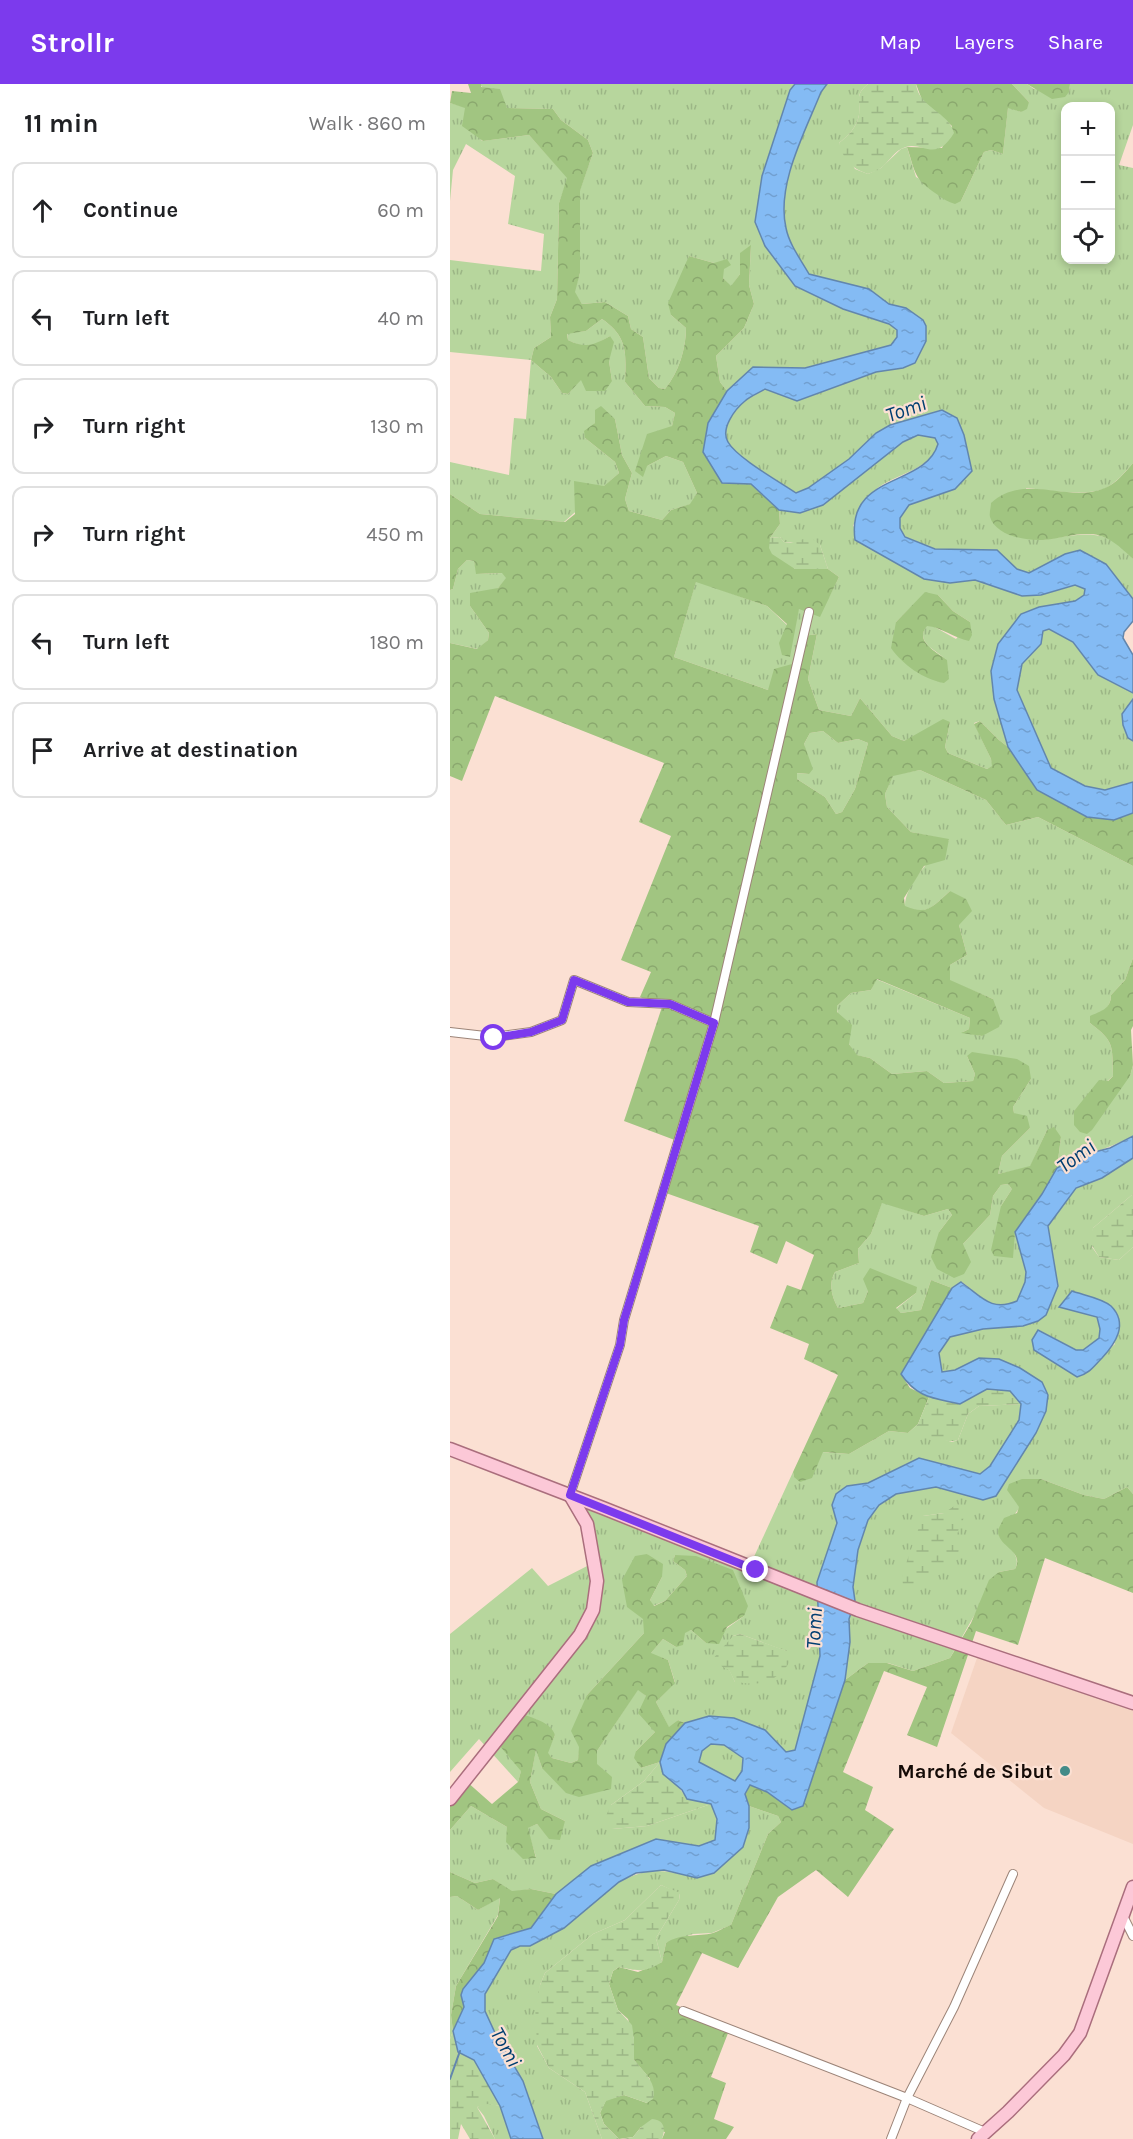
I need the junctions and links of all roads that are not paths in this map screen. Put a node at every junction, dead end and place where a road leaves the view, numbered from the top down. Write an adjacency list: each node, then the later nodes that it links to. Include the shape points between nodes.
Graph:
1 (809, 612): 2 (street)
2 (714, 1023): 3 (street, via 670,1004 628,1002 574,980 562,1020 531,1032 494,1038); 5 (street, via 624,1320 620,1345)
3 (450, 1032)
4 (450, 1449): 5 (main road)
5 (570, 1495): 6 (main road, via 858,1610); 7 (main road, via 587,1524 593,1552 597,1581 592,1610 580,1635)
6 (1133, 1703)
7 (450, 1799)
8 (1013, 1874): 13 (street, via 954,2007)
9 (1133, 1887): 10 (main road)
10 (1122, 1915): 11 (street); 14 (main road, via 1080,2033 1064,2055)
11 (1133, 1936)
12 (683, 2011): 13 (street)
13 (907, 2098): 14 (street); 15 (street)
14 (981, 2136)
15 (891, 2139)

